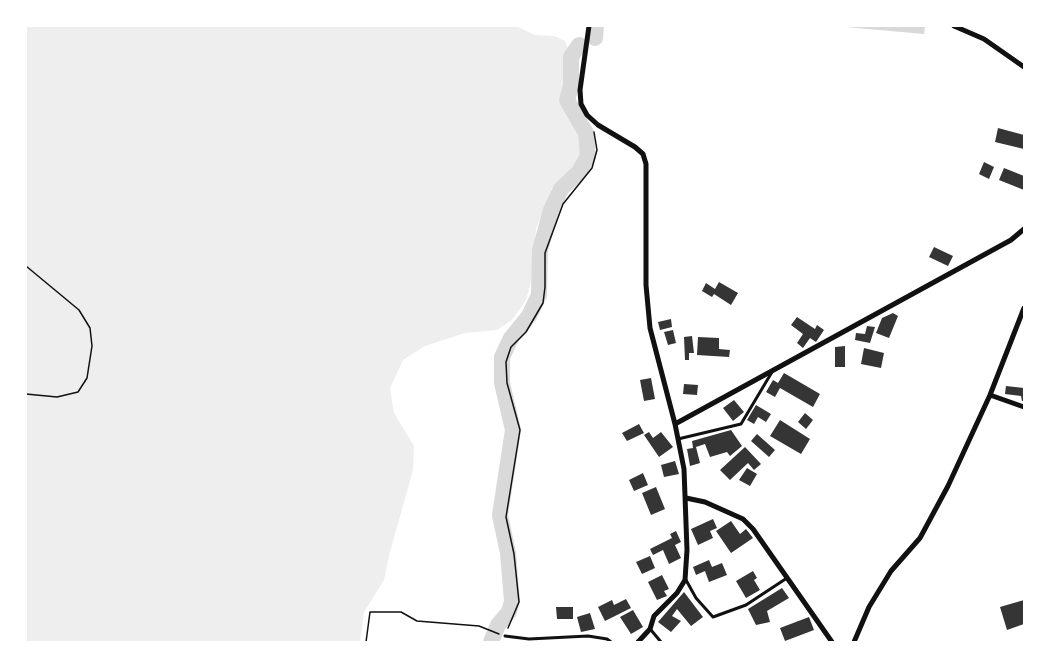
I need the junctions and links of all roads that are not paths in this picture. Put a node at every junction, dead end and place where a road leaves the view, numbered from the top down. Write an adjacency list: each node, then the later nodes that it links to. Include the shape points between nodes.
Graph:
1 (589, 26): 9 (street, via 581,104 598,125 643,154 646,164 650,328)
2 (954, 26): 3 (street, via 984,39)
3 (1024, 67)
4 (1024, 229): 6 (street, via 1011,240)
5 (1024, 308): 7 (street)
6 (773, 370): 9 (street); 10 (lane, via 741,424)
7 (990, 395): 8 (street); 20 (street, via 920,538 891,571)
8 (1024, 407)
9 (675, 424): 10 (street)
10 (678, 439): 11 (street)
11 (686, 498): 12 (street, via 743,519); 13 (street)
12 (787, 578): 13 (lane, via 746,605 713,617); 19 (street)
13 (685, 580): 14 (street, via 654,616)
14 (650, 629): 17 (street); 18 (lane)
15 (504, 636): 16 (lane, via 588,636)
16 (611, 642)
17 (638, 642)
18 (661, 642)
19 (832, 642)
20 (854, 642)

